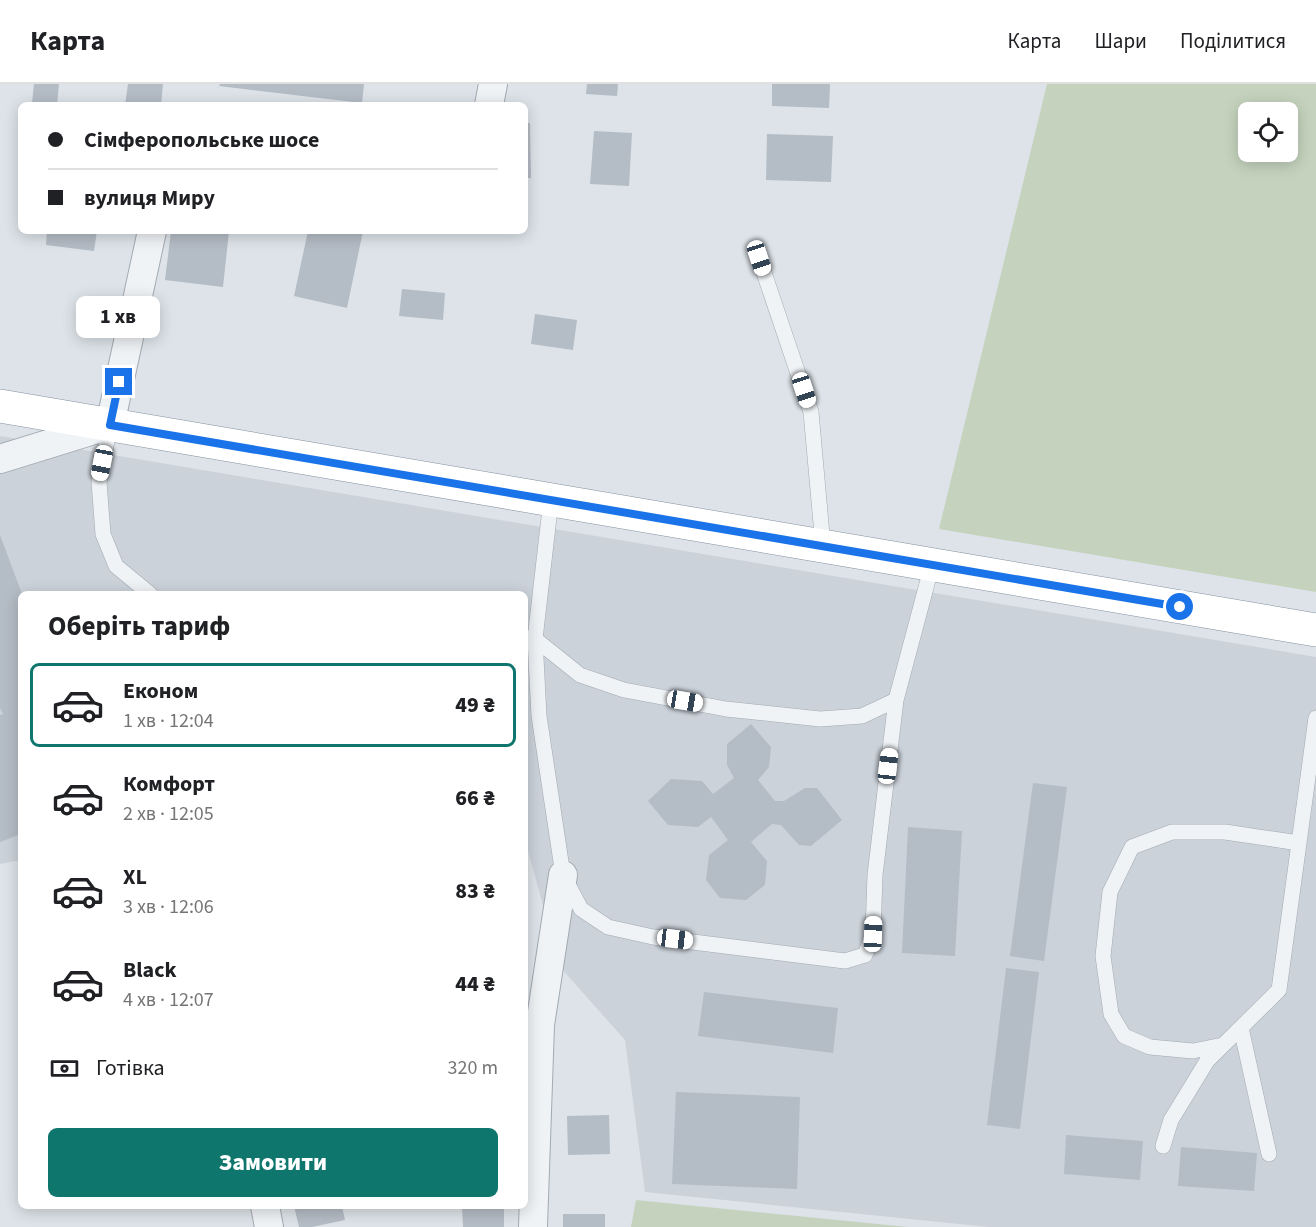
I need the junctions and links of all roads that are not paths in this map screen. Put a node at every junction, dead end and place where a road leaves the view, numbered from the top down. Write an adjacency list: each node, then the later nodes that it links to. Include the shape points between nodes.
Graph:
1 (493, 84): 2 (street)
2 (490, 102)
3 (151, 234): 6 (street)
4 (759, 258): 9 (lane, via 811,412)
5 (0, 406): 6 (highway)
6 (110, 425): 7 (street); 8 (highway); 11 (lane, via 99,482 103,534 116,566)
7 (0, 459)
8 (551, 500): 9 (highway); 13 (lane)
9 (824, 546): 10 (highway)
10 (932, 565): 12 (highway); 14 (lane)
11 (146, 591)
12 (1316, 630)
13 (530, 638): 14 (lane, via 580,675 624,690 726,709 820,719 862,716); 17 (lane)
14 (896, 700): 17 (lane, via 875,875 873,934 865,955 845,961 653,937 608,927 581,909)
15 (1316, 718): 16 (lane)
16 (1299, 843): 18 (lane, via 1279,990); 19 (lane, via 1225,832 1172,832 1132,847 1110,892 1103,956 1112,1014 1124,1036 1150,1047 1193,1051)
17 (563, 875): 24 (street, via 540,1025)
18 (1241, 1028): 19 (lane); 21 (lane)
19 (1223, 1045): 20 (lane, via 1207,1061 1172,1120)
20 (1163, 1146)
21 (1269, 1154)
22 (266, 1209): 23 (street)
23 (269, 1227)
24 (533, 1227)

